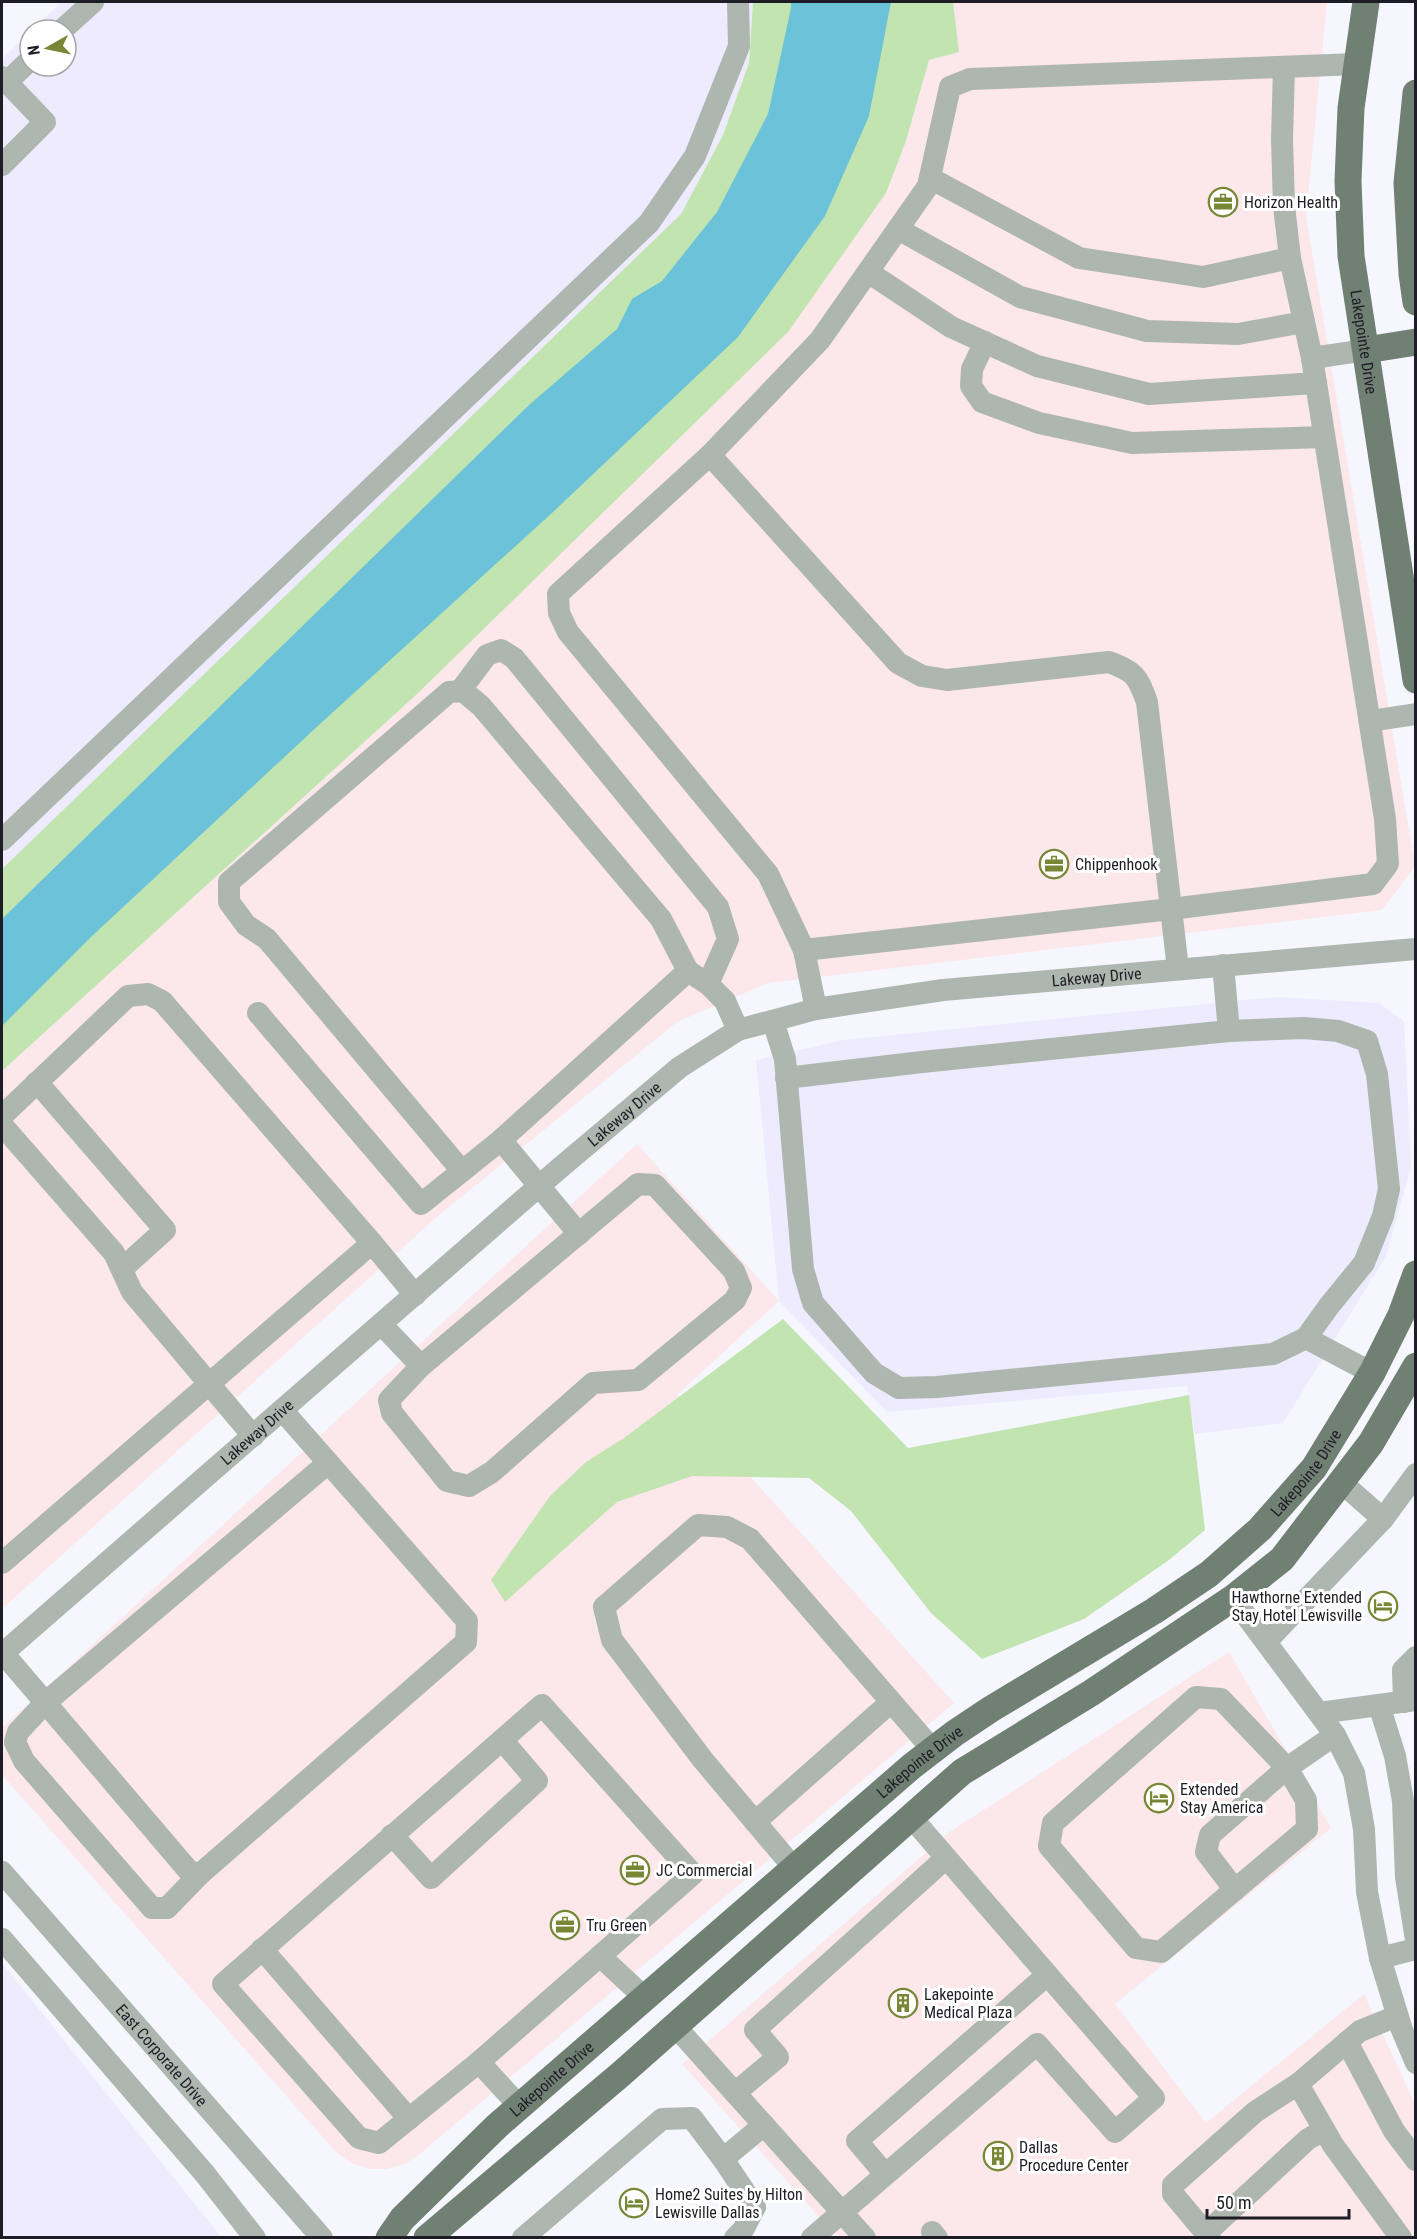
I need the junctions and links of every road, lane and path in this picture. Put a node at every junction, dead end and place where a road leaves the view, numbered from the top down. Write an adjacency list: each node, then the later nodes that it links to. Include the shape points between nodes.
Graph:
1 (93, 2): 4 (street)
2 (738, 2): 28 (street, via 739,46 695,156 650,223)
3 (1366, 2): 5 (main road, Lakepointe Drive)
4 (75, 18)
5 (1358, 64): 6 (street); 19 (main road, Lakepointe Drive, via 1351,108 1348,181 1351,256)
6 (1284, 67): 11 (street, via 970,79 950,87); 13 (street, via 1284,206)
7 (18, 69): 8 (street)
8 (4, 79): 10 (street, via 45,122)
9 (1416, 93): 15 (main road, via 1407,183)
10 (2, 165)
11 (930, 178): 12 (street); 13 (street, via 1079,258 1203,277)
12 (898, 229): 14 (street); 16 (street, via 1020,297 1148,331 1238,334)
13 (1290, 258): 16 (street)
14 (868, 272): 17 (street, via 951,327); 23 (street, via 820,340)
15 (1416, 302)
16 (1304, 322): 20 (street)
17 (985, 342): 21 (street, via 1037,366 1149,394); 22 (street, via 972,369 971,386 982,402 1040,423 1132,443)
18 (1416, 342): 19 (main road)
19 (1366, 350): 20 (street); 24 (main road, Lakepointe Drive)
20 (1312, 358): 21 (street)
21 (1316, 383): 22 (street)
22 (1324, 437): 27 (street)
23 (710, 454): 29 (street, via 898,663 922,676 947,680 1109,662 1131,670 1147,702); 31 (street, via 558,594 558,613 568,632 768,874)
24 (1416, 680)
25 (459, 691): 34 (street, via 481,706 661,918); 35 (street, via 487,655 501,650 514,658 718,907 728,939); 46 (street, via 449,692 229,882 229,902 246,925 267,939)
26 (1416, 714): 27 (street)
27 (1370, 721): 29 (street, via 1388,864 1373,884)
28 (2, 840)
29 (1171, 909): 31 (street); 33 (street)
30 (1416, 949): 32 (street, Lakeway Drive)
31 (804, 950): 36 (street)
32 (1223, 965): 33 (street, Lakeway Drive); 40 (street)
33 (1178, 969): 36 (street, Lakeway Drive, via 943,990)
34 (688, 971): 35 (street); 45 (street)
35 (708, 984): 39 (street, via 725,1001)
36 (816, 1009): 38 (street, Lakeway Drive)
37 (258, 1013): 46 (street, via 421,1204)
38 (773, 1021): 39 (street, Lakeway Drive); 41 (street)
39 (738, 1030): 47 (street, Lakeway Drive, via 680,1067)
40 (1229, 1031): 41 (street); 54 (street, via 1338,1031 1367,1041 1377,1074 1389,1189 1383,1216 1364,1263)
41 (786, 1078): 54 (street, via 803,1269 813,1303 874,1373 899,1388 937,1388 1243,1358 1273,1354)
42 (37, 1082): 43 (street); 49 (street, via 128,996 148,994 162,1000); 50 (street, via 165,1230)
43 (2, 1116)
44 (2, 1125): 50 (street, via 114,1253)
45 (501, 1140): 46 (street); 47 (street)
46 (462, 1171)
47 (538, 1187): 48 (street); 52 (street, Lakeway Drive)
48 (579, 1234): 55 (street); 55 (street, via 638,1184 654,1185 734,1271 741,1288 735,1300 638,1380 593,1383 492,1472 469,1486 447,1481 392,1413 389,1400)
49 (372, 1243): 52 (street); 58 (street)
50 (122, 1269): 58 (street, via 132,1292)
51 (1416, 1274): 57 (main road, Lakepointe Drive, via 1401,1315)
52 (415, 1295): 53 (street, Lakeway Drive)
53 (381, 1324): 55 (street); 59 (street, Lakeway Drive)
54 (1306, 1338): 57 (street)
55 (421, 1366)
56 (1416, 1366): 63 (main road, Lakepointe Drive, via 1371,1443)
57 (1371, 1372): 66 (main road, Lakepointe Drive, via 1314,1468 1260,1529)
58 (209, 1384): 60 (street); 65 (street)
59 (282, 1410): 60 (street, Lakeway Drive); 61 (street)
60 (253, 1436): 69 (street, Lakeway Drive)
61 (328, 1463): 73 (street); 87 (street, via 467,1622 466,1642)
62 (1416, 1474): 64 (street)
63 (1342, 1483): 64 (street); 67 (main road, Lakepointe Drive, via 1282,1559)
64 (1383, 1519): 68 (street)
65 (2, 1563)
66 (1209, 1574): 67 (main road); 78 (main road, Lakepointe Drive, via 991,1709)
67 (1233, 1598): 68 (street); 80 (main road, Lakepointe Drive, via 1091,1693 962,1772)
68 (1266, 1642): 75 (street)
69 (2, 1654): 73 (street)
70 (1416, 1658): 71 (street, via 1403,1670)
71 (1410, 1701): 74 (street)
72 (891, 1702): 78 (street); 82 (street); 82 (street, via 750,1539 727,1527 698,1525 604,1607 612,1640)
73 (45, 1703): 87 (street, via 188,1870); 87 (street, via 18,1732 15,1742 24,1761 152,1908 166,1908)
74 (1379, 1705): 75 (street); 81 (street)
75 (1319, 1713): 76 (street)
76 (1335, 1736): 79 (street); 94 (street, via 1354,1773)
77 (502, 1740): 83 (street); 83 (street, via 537,1781 431,1878); 93 (street, via 542,1705 693,1874)
78 (933, 1750): 85 (main road, Lakepointe Drive)
79 (1287, 1768): 88 (street, via 1306,1800 1307,1829); 88 (street, via 1210,1835 1206,1852); 88 (street, via 1221,1699 1196,1698 1053,1823 1049,1846 1136,1948 1161,1952)
80 (911, 1817): 84 (street); 98 (main road, Lakepointe Drive)
81 (1410, 1821): 90 (street, via 1406,1877)
82 (755, 1822): 85 (street)
83 (392, 1835): 91 (street)
84 (946, 1858): 95 (street); 103 (street, via 755,2030 778,2057)
85 (794, 1868): 96 (main road, Lakepointe Drive)
86 (2, 1872): 115 (street, East Corporate Drive)
87 (199, 1875)
88 (1234, 1890)
89 (2, 1939): 114 (street, via 205,2174)
90 (1416, 1940)
91 (262, 1949): 105 (street); 105 (street, via 224,1983 359,2138 379,2143)
92 (1416, 1949): 94 (street)
93 (600, 1956): 96 (street); 100 (street)
94 (1380, 1958): 97 (street)
95 (1047, 1975): 110 (street, via 857,2141); 110 (street, via 1154,2098 1115,2132 1037,2044)
96 (645, 1998): 98 (main road); 104 (main road, Lakepointe Drive)
97 (1397, 2016): 99 (street, via 1360,2031); 101 (street)
98 (675, 2026): 103 (street); 117 (main road, Lakepointe Drive)
99 (1347, 2042): 102 (street); 109 (street, via 1394,2131)
100 (479, 2062): 104 (street); 105 (street)
101 (1416, 2063)
102 (1298, 2084): 107 (street); 113 (street, via 1255,2112 1173,2185 1173,2194)
103 (735, 2093): 106 (street)
104 (520, 2107): 116 (main road, Lakepointe Drive, via 402,2219)
105 (409, 2119)
106 (764, 2125): 108 (street); 111 (street)
107 (1324, 2130): 113 (street, via 1308,2139); 122 (street)
108 (723, 2159): 118 (street, via 692,2118 662,2119); 119 (street, via 755,2207)
109 (1416, 2160)
110 (885, 2174): 111 (street)
111 (842, 2211): 120 (street); 121 (street)
112 (1416, 2231): 123 (street)
113 (1208, 2235)
114 (255, 2238)
115 (322, 2238)
116 (389, 2238)
117 (427, 2238)
118 (523, 2238)
119 (735, 2238)
120 (812, 2238)
121 (865, 2238)
122 (1401, 2238)
123 (1409, 2238)

